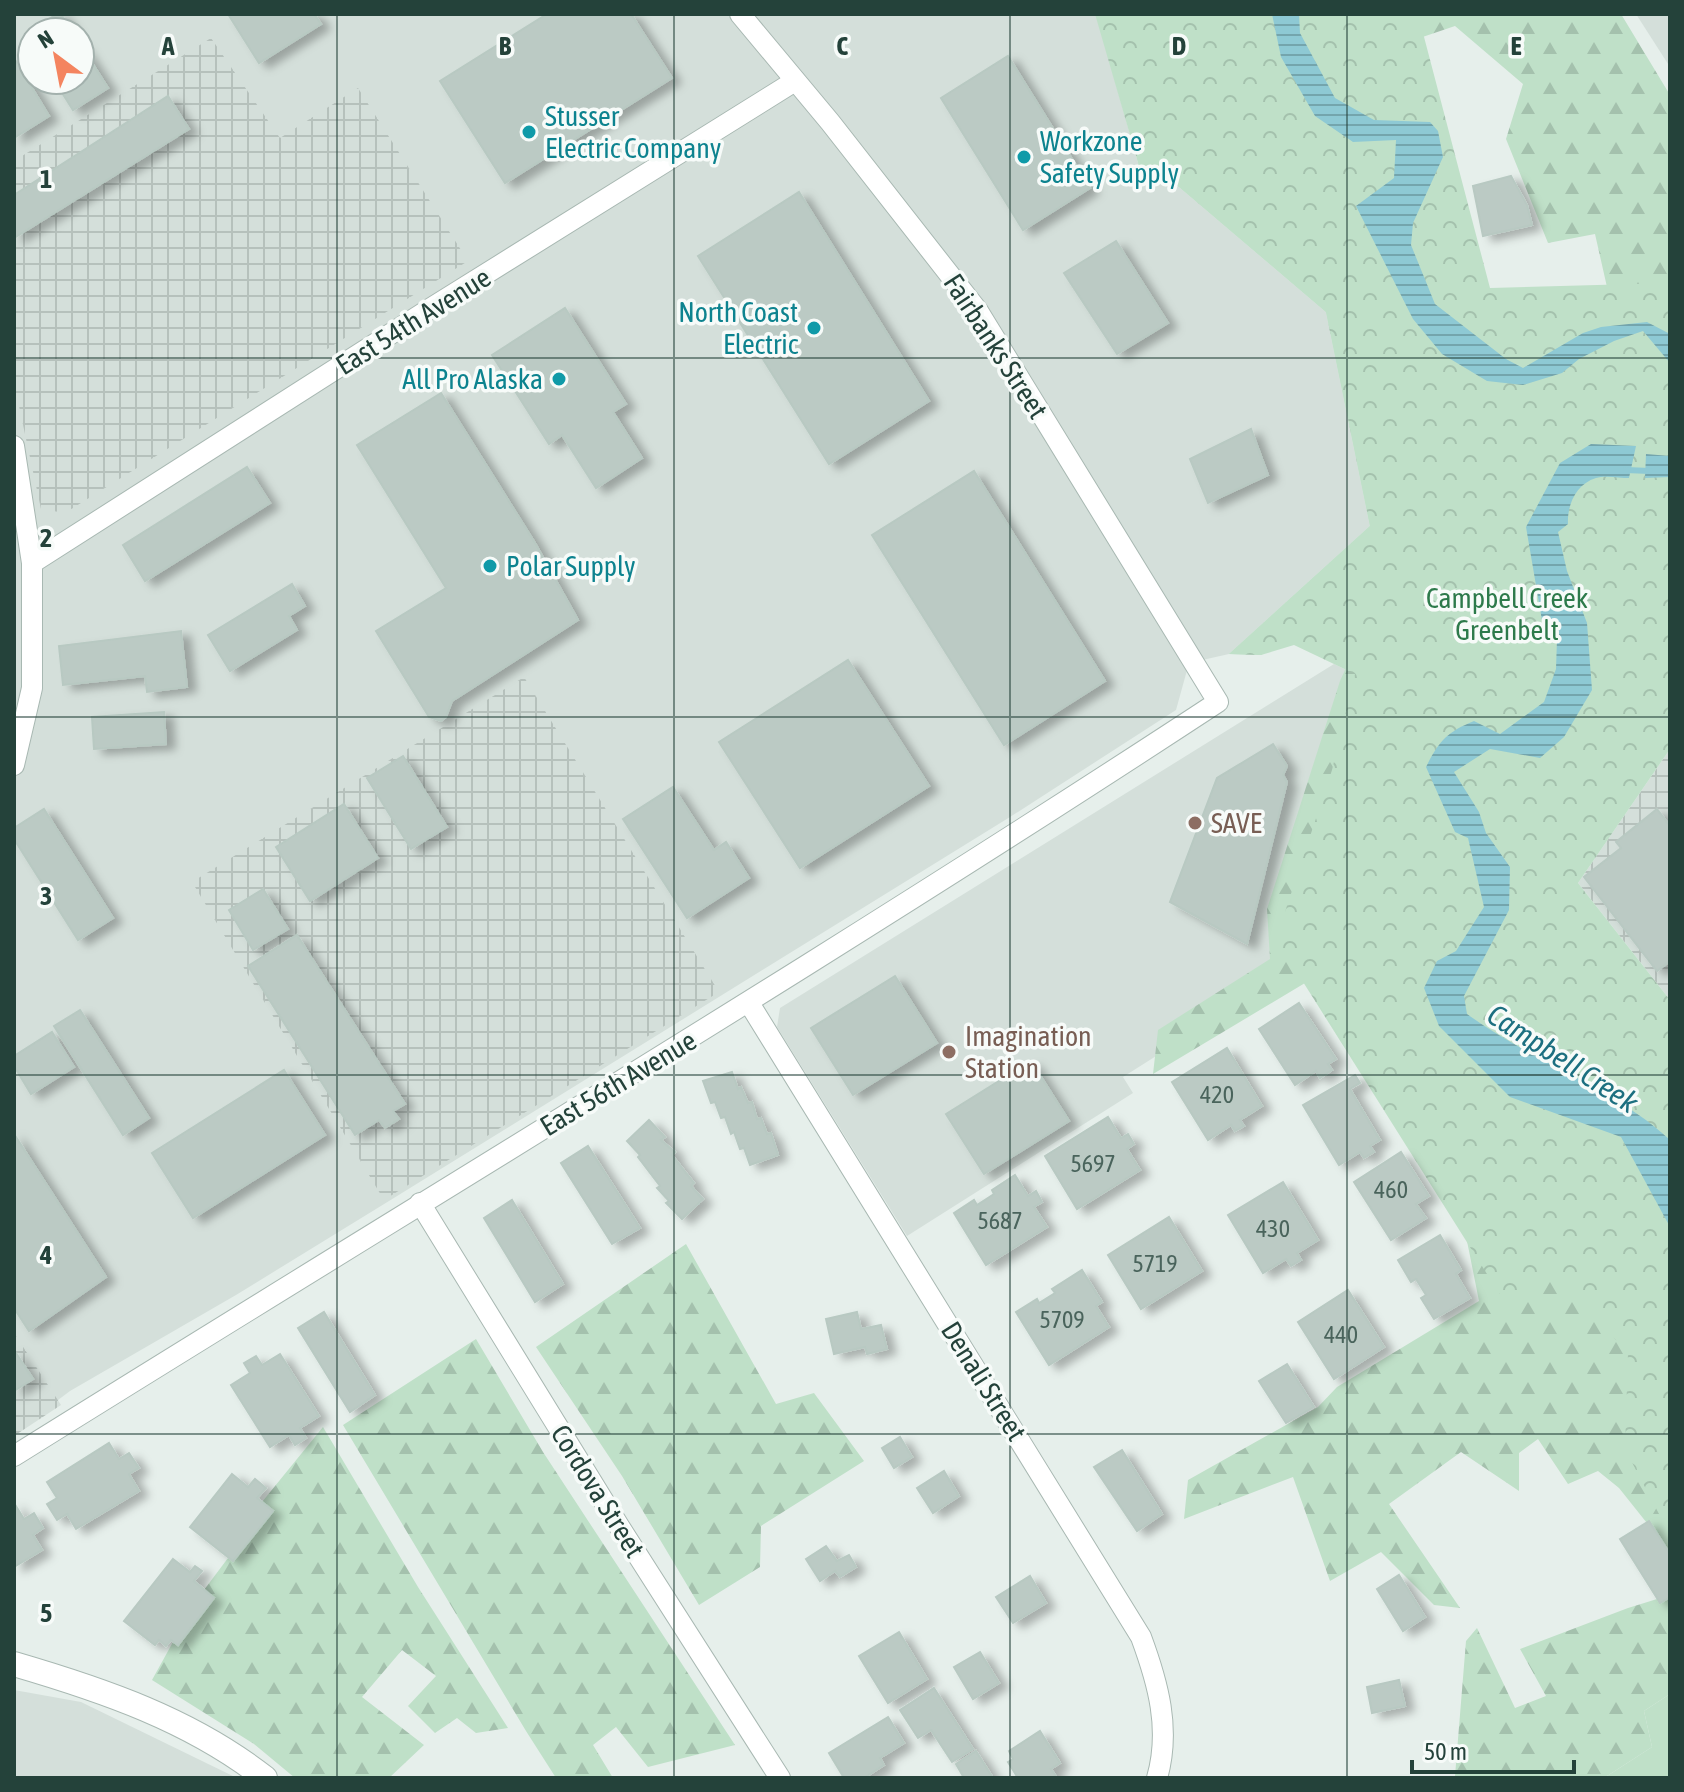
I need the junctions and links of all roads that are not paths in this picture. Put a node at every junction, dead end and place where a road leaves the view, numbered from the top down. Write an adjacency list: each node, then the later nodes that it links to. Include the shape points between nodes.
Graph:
1 (740, 14): 2 (street, Fairbanks Street)
2 (795, 81): 4 (street, East 54th Avenue); 5 (street, Fairbanks Street, via 978,311)
3 (14, 446): 4 (street)
4 (32, 563): 6 (street, via 32,688)
5 (1218, 702): 7 (street, East 56th Avenue)
6 (14, 765)
7 (749, 1003): 8 (street, East 56th Avenue); 13 (street, Denali Street, via 1141,1637 1158,1683 1164,1727)
8 (420, 1203): 9 (street, East 56th Avenue); 12 (street, Cordova Street)
9 (14, 1456)
10 (14, 1664): 11 (street, via 144,1708 191,1730)
11 (265, 1778)
12 (780, 1778)
13 (1157, 1778)

